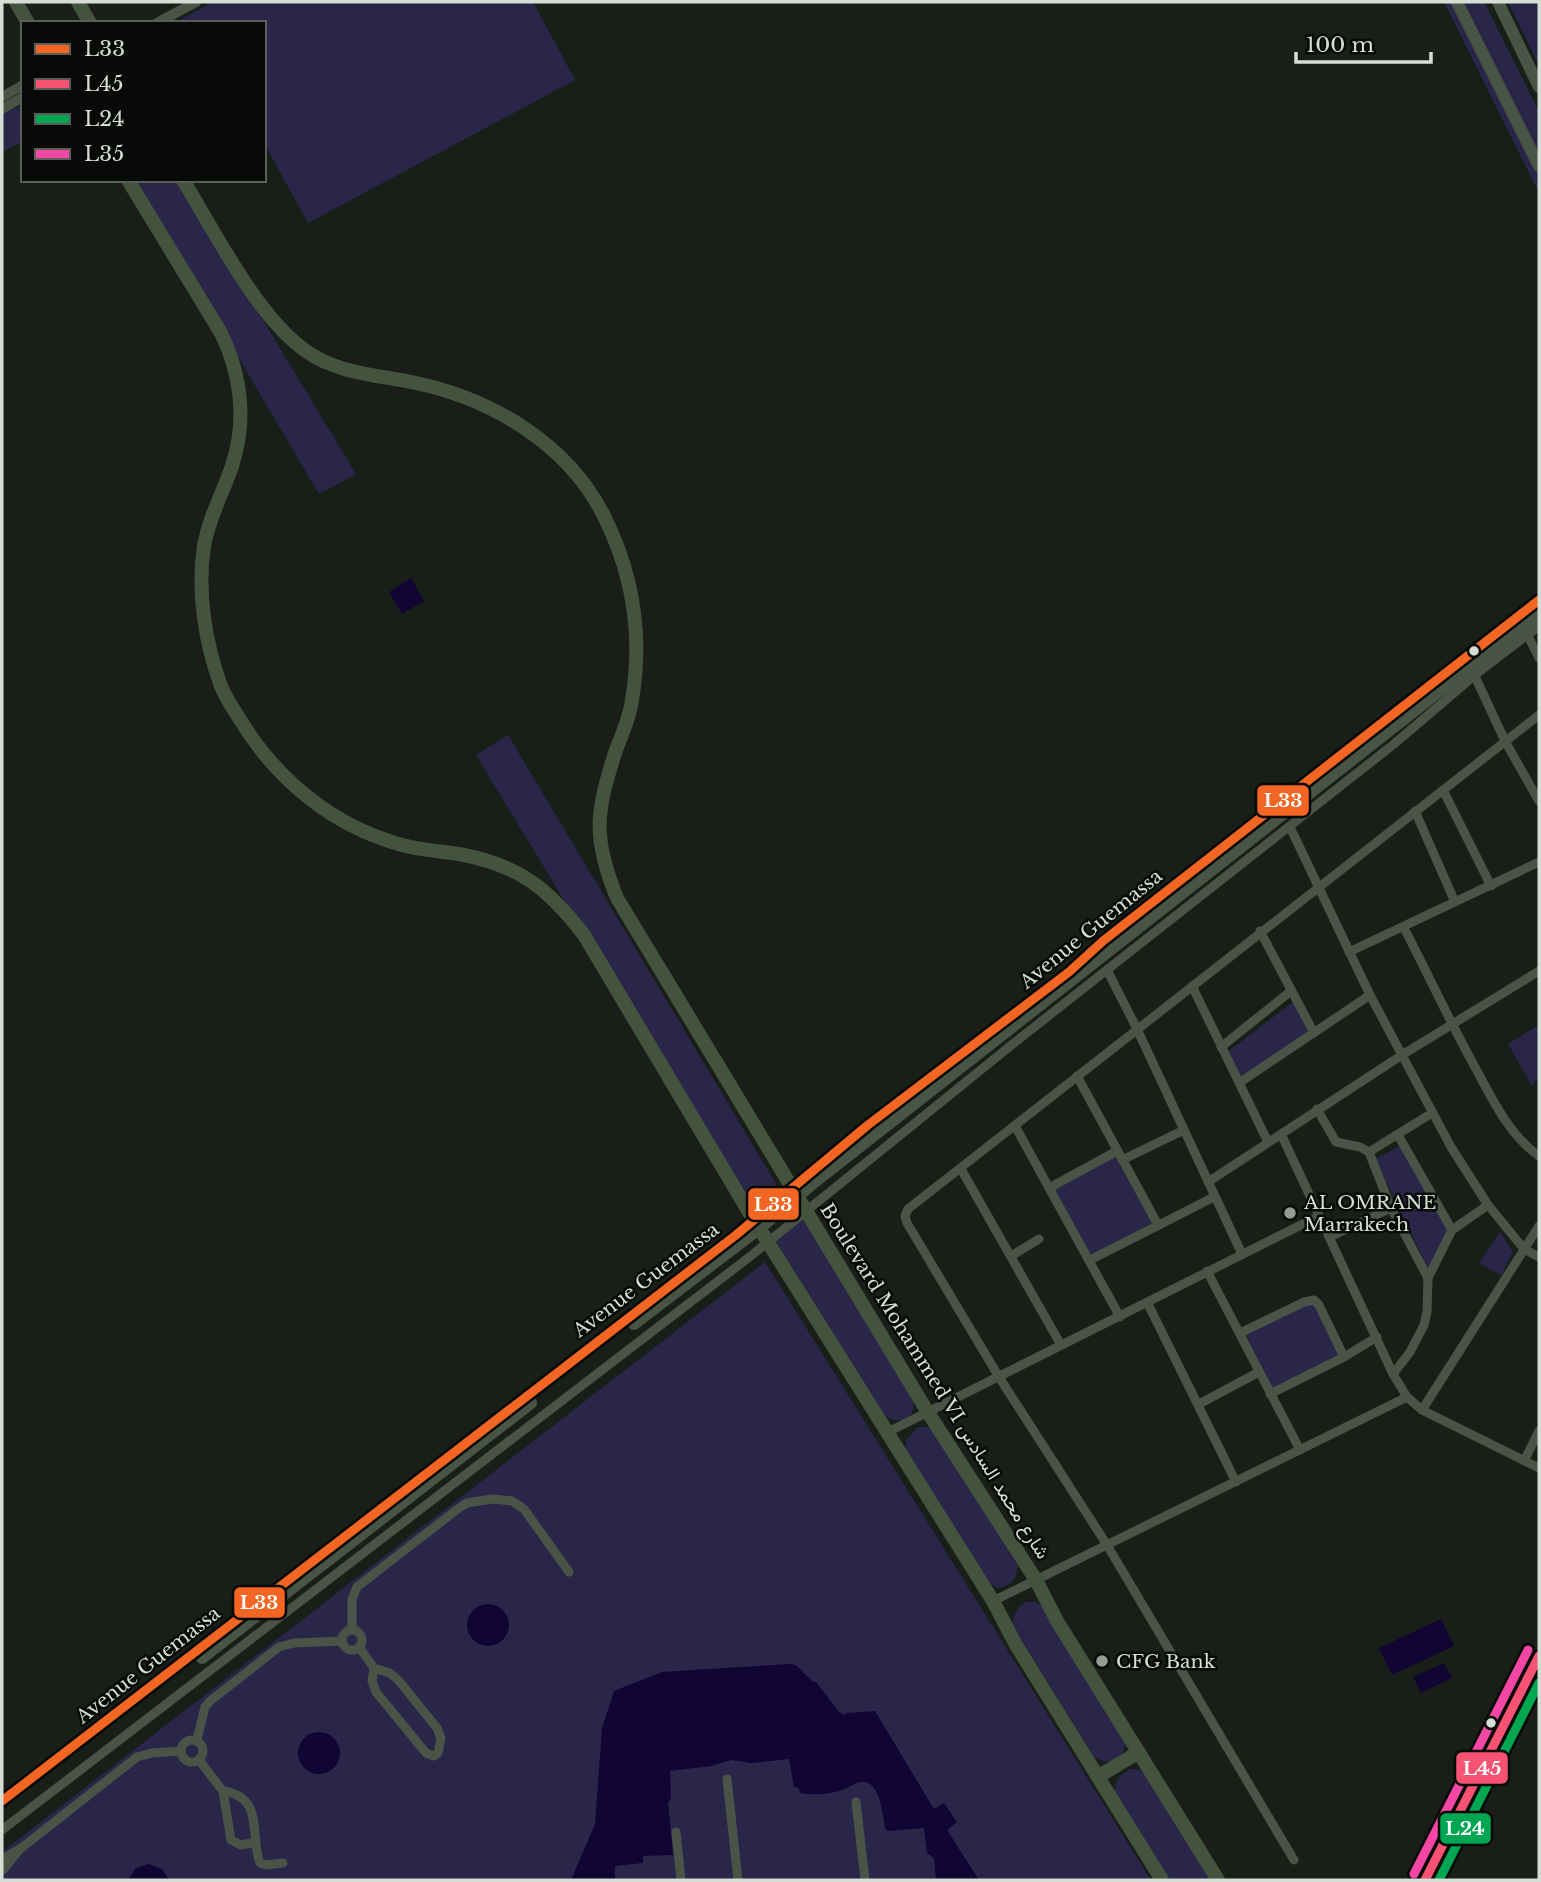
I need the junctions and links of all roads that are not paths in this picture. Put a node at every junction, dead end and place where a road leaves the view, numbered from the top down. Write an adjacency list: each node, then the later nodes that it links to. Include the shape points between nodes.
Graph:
1 (16, 2): 6 (main road)
2 (78, 2): 7 (main road)
3 (196, 2): 8 (street)
4 (1457, 2): 14 (main road)
5 (1498, 2): 10 (main road)
6 (27, 21)
7 (89, 21)
8 (161, 21)
9 (21, 86): 11 (street)
10 (1539, 87)
11 (2, 97)
12 (21, 98): 13 (street)
13 (2, 109)
14 (1539, 166)
15 (129, 182): 66 (main road, via 221,333 237,375 240,434 204,545 202,572 209,642 221,686 233,709 279,773 308,799 402,845 487,860 551,895 584,935)
16 (185, 182): 62 (main road, Boulevard Mohammed VI شارع محمد السادس, via 261,306 289,338 337,366 444,390 503,414 554,451 583,482 603,513 629,581 637,653 632,702 599,822 606,870 641,940)
17 (1539, 600): 22 (main road, Avenue Guemassa)
18 (1539, 613): 20 (main road, Avenue Guemassa)
19 (1539, 626): 20 (street, Avenue Guemassa)
20 (1525, 631): 21 (street); 22 (main road, Avenue Guemassa)
21 (1539, 658)
22 (1471, 667): 24 (street); 28 (street, Avenue Guemassa, via 1394,744); 62 (main road, Avenue Guemassa, via 1103,941 869,1125)
23 (1539, 715): 24 (street)
24 (1505, 741): 25 (street); 26 (street)
25 (1443, 790): 27 (street); 31 (street)
26 (1539, 801)
27 (1415, 811): 30 (street); 32 (street)
28 (1290, 827): 30 (street); 36 (street, Avenue Guemassa)
29 (1539, 862): 31 (street)
30 (1319, 886): 34 (street); 35 (street)
31 (1490, 886): 32 (street)
32 (1455, 902): 33 (street)
33 (1404, 928): 35 (street); 41 (street)
34 (1261, 931): 38 (street); 39 (street)
35 (1349, 952): 40 (street)
36 (1107, 970): 42 (street); 62 (street, Avenue Guemassa)
37 (1539, 971): 41 (street)
38 (1192, 986): 42 (street); 44 (street)
39 (1291, 991): 43 (street); 44 (street)
40 (1370, 995): 43 (street); 45 (street)
41 (1451, 1026): 45 (street); 55 (street, via 1509,1127)
42 (1138, 1029): 46 (street); 51 (street)
43 (1314, 1033): 47 (street)
44 (1221, 1047): 47 (street)
45 (1402, 1055): 48 (street); 49 (street)
46 (1077, 1076): 50 (street); 57 (street)
47 (1238, 1083): 54 (street)
48 (1317, 1110): 52 (street); 56 (street, via 1336,1142)
49 (1432, 1113): 53 (street); 63 (street)
50 (1016, 1126): 58 (street); 60 (street)
51 (1184, 1130): 57 (street); 59 (street)
52 (1281, 1134): 54 (street); 65 (street)
53 (1398, 1135): 56 (street); 69 (street)
54 (1268, 1142): 59 (street)
55 (1537, 1151)
56 (1369, 1152): 64 (street)
57 (1120, 1156): 60 (street); 67 (street)
58 (961, 1168): 76 (street); 89 (street, via 905,1216)
59 (1208, 1182): 61 (street)
60 (1049, 1188): 78 (street)
61 (1214, 1197): 67 (street); 75 (street)
62 (799, 1199): 66 (main road, Avenue Guemassa); 72 (street, Avenue Guemassa); 94 (main road, Boulevard Mohammed VI شارع محمد السادس)
63 (1488, 1205): 69 (street); 73 (street)
64 (1391, 1208): 70 (street); 80 (street)
65 (1319, 1216): 70 (street); 75 (street)
66 (757, 1224): 72 (main road); 117 (main road, Avenue Guemassa); 119 (main road, Avenue Guemassa)
67 (1158, 1225): 78 (street)
68 (1539, 1226): 73 (street)
69 (1452, 1230): 80 (street)
70 (1329, 1237): 84 (street)
71 (1039, 1238): 76 (street)
72 (768, 1242): 96 (main road); 120 (street, Avenue Guemassa)
73 (1527, 1245): 74 (street); 77 (street); 93 (street)
74 (1539, 1245)
75 (1242, 1254): 79 (street)
76 (1011, 1256): 85 (street)
77 (1539, 1257)
78 (1090, 1260): 82 (street)
79 (1207, 1271): 81 (street); 83 (street)
80 (1428, 1278): 88 (street, via 1424,1325)
81 (1148, 1304): 82 (street); 92 (street)
82 (1120, 1317): 85 (street)
83 (1240, 1333): 86 (street, via 1314,1300); 87 (street)
84 (1377, 1337): 86 (street); 88 (street)
85 (1061, 1345): 89 (street)
86 (1344, 1357): 90 (street)
87 (1259, 1372): 90 (street); 92 (street)
88 (1393, 1374): 91 (street)
89 (999, 1377): 94 (street); 101 (street)
90 (1270, 1394): 97 (street)
91 (1407, 1397): 93 (street); 97 (street)
92 (1199, 1404): 100 (street)
93 (1422, 1410): 98 (street)
94 (927, 1411): 96 (street); 103 (main road, Boulevard Mohammed VI شارع محمد السادس)
95 (1539, 1431): 98 (street)
96 (886, 1433): 104 (main road)
97 (1300, 1451): 100 (street)
98 (1524, 1461): 99 (street)
99 (1539, 1468)
100 (1236, 1482): 101 (street)
101 (1107, 1545): 103 (street); 125 (street)
102 (569, 1572): 105 (street, via 518,1504 492,1499 467,1503 357,1587 352,1599)
103 (1036, 1580): 104 (street); 112 (main road, Boulevard Mohammed VI شارع محمد السادس)
104 (993, 1601): 114 (main road)
105 (352, 1630): 106 (street); 107 (street, via 362,1636)
106 (342, 1642): 107 (street, via 347,1649); 110 (street, via 279,1647 210,1701)
107 (359, 1647): 109 (street)
108 (1539, 1656): 133 (main road)
109 (374, 1668): 109 (street, via 376,1692 423,1750 430,1755 438,1753 440,1733 424,1711 394,1676)
110 (197, 1740): 111 (street, via 186,1742); 113 (street, via 204,1749)
111 (181, 1751): 113 (street, via 187,1761); 123 (street, via 137,1757)
112 (1139, 1752): 114 (main road); 132 (main road, Boulevard Mohammed VI شارع محمد السادس)
113 (200, 1760): 116 (street)
114 (1099, 1776): 131 (main road)
115 (727, 1779): 129 (street)
116 (223, 1791): 122 (street, via 236,1793 248,1803); 122 (street, via 231,1840 241,1845)
117 (2, 1801)
118 (856, 1802): 130 (street)
119 (2, 1811)
120 (2, 1830)
121 (676, 1832): 128 (street)
122 (256, 1842): 126 (street, via 261,1864)
123 (20, 1849): 124 (street); 127 (street)
124 (2, 1858)
125 (1294, 1860)
126 (283, 1863)
127 (2, 1872)
128 (681, 1880)
129 (738, 1880)
130 (864, 1880)
131 (1162, 1880)
132 (1217, 1880)
133 (1425, 1880)

